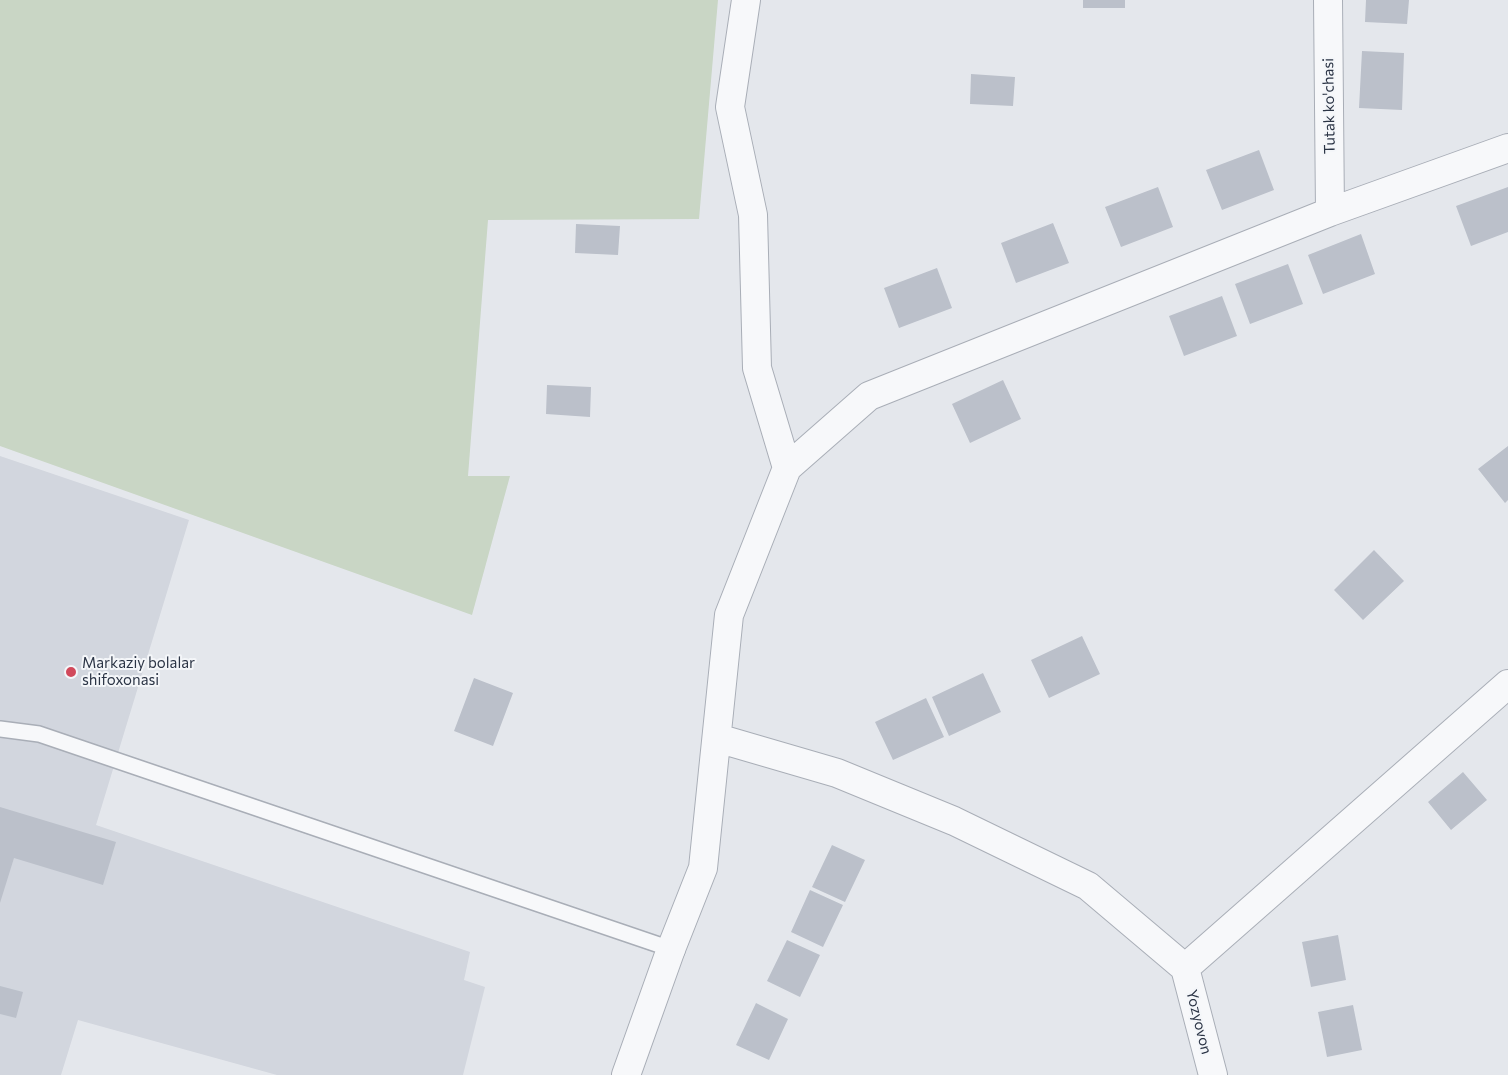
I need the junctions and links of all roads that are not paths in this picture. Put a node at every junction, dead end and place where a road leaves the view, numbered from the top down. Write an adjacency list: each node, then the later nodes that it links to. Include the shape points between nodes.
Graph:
1 (746, 0): 5 (street, via 730,107 753,215 757,368)
2 (1328, 0): 4 (street, Tutak ko'chasi)
3 (1508, 148): 4 (street)
4 (1330, 212): 5 (street, via 870,396)
5 (787, 468): 8 (street, via 729,614)
6 (1508, 684): 10 (street)
7 (0, 728): 9 (lane, via 39,734)
8 (716, 738): 9 (street, via 703,868); 10 (street, via 837,774 954,821 1088,886)
9 (671, 949): 11 (street)
10 (1185, 968): 12 (street, Yozyovon)
11 (626, 1075)
12 (1213, 1075)

